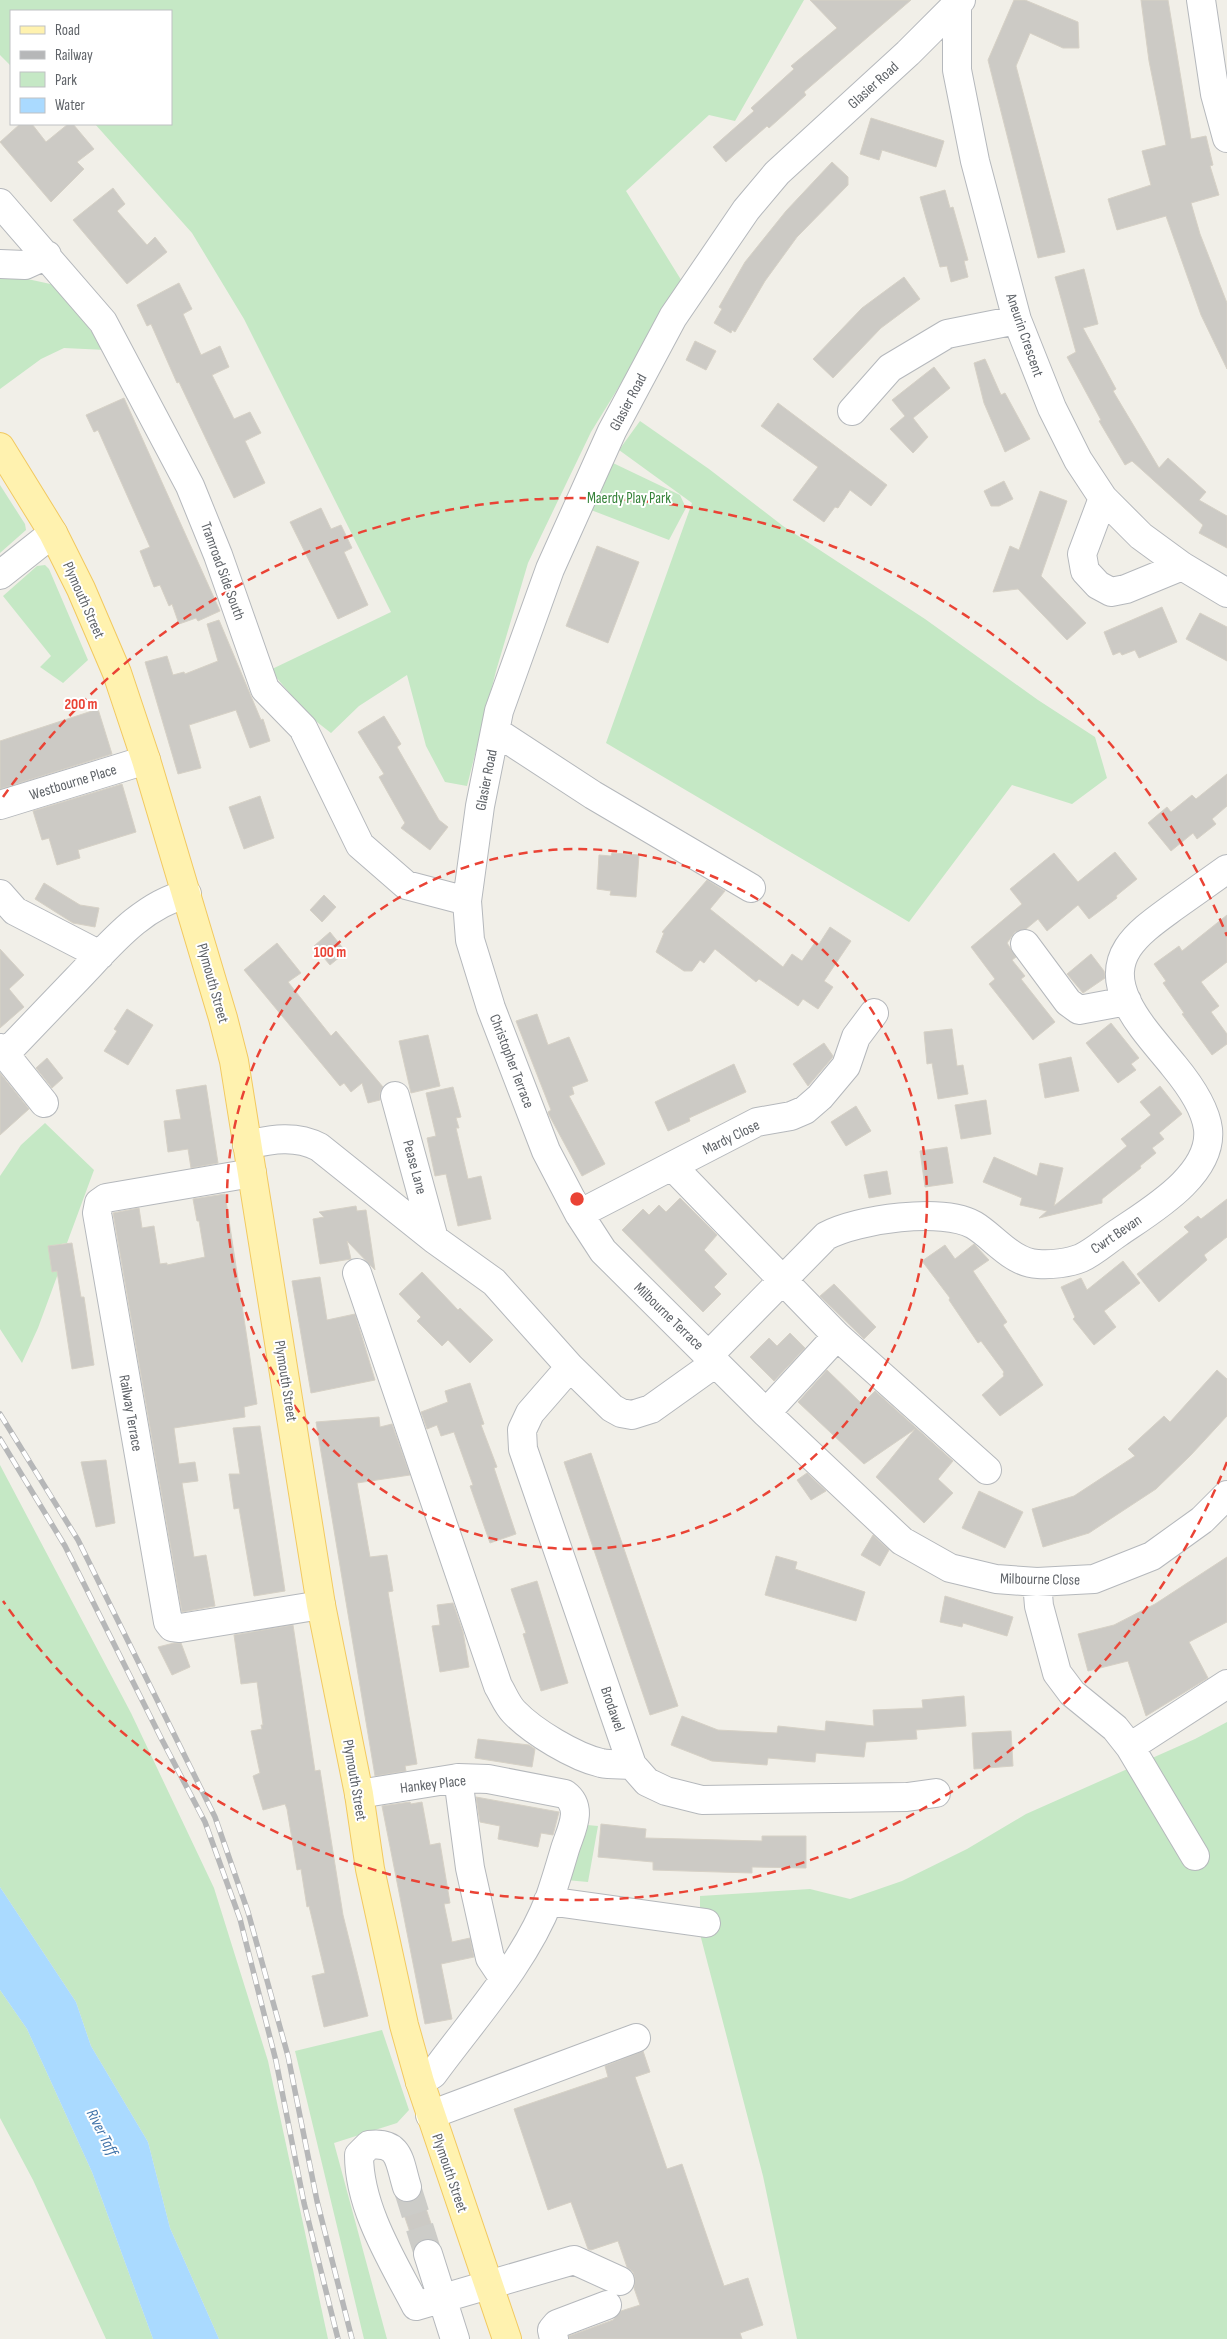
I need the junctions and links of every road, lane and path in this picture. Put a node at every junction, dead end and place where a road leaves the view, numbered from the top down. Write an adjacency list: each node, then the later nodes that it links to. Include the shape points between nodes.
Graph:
1 (1201, 0): 3 (street, via 1215,94)
2 (959, 2): 7 (street, Aneurin Crescent, via 957,70 976,161); 15 (street, Glasier Road, via 777,173 746,210 673,317 612,431 550,569 498,711)
3 (1227, 138)
4 (0, 203): 5 (street, Tramroad Side South)
5 (46, 255): 6 (street, via 25,265); 22 (street, Tramroad Side South, via 103,322 143,395 190,486 265,689 303,728 360,845 406,885)
6 (0, 264)
7 (1017, 320): 8 (street, via 947,334 890,368); 10 (street, Aneurin Crescent, via 1052,408 1078,460)
8 (852, 410)
9 (0, 447): 11 (main road, Plymouth Street)
10 (1104, 498): 12 (street, Aneurin Crescent, via 1141,536); 12 (street, via 1082,554 1085,571 1098,584 1111,592 1126,589)
11 (53, 533): 13 (street); 16 (main road, Plymouth Street, via 117,673)
12 (1182, 566): 14 (street, Aneurin Crescent)
13 (0, 575)
14 (1227, 593)
15 (495, 731): 19 (street, via 594,795); 22 (street, Glasier Road, via 480,806)
16 (146, 760): 17 (street, Westbourne Place); 21 (main road, Plymouth Street)
17 (0, 805)
18 (1227, 868): 25 (street, Cwrt Bevan, via 1138,933 1124,956 1119,973)
19 (751, 888)
20 (0, 894): 24 (street, via 15,910)
21 (187, 894): 24 (street, via 149,910); 30 (main road, Plymouth Street, via 234,1061)
22 (467, 901): 33 (street, Christopher Terrace, via 470,940 492,1008 546,1151)
23 (1025, 944): 25 (street, via 1068,1002 1079,1010)
24 (100, 955): 27 (street)
25 (1127, 1001): 36 (street, Cwrt Bevan, via 1190,1086 1208,1128 1207,1145 1199,1165 1160,1204 1081,1258 1055,1264 1035,1264 1015,1257 974,1225 959,1218 920,1217 861,1222 826,1236)
26 (874, 1013): 31 (street, Mardy Close, via 856,1037 846,1066 806,1110 758,1122)
27 (5, 1062): 29 (street)
28 (395, 1096): 34 (street, Pease Lane)
29 (44, 1102)
30 (247, 1145): 32 (main road, Plymouth Street); 34 (street, Cwrt Bevan, via 294,1138 307,1140)
31 (672, 1166): 33 (street, Mardy Close); 36 (street)
32 (252, 1173): 44 (main road, Plymouth Street); 44 (street, Railway Terrace, via 106,1198 99,1203 97,1213 168,1622 180,1628)
33 (579, 1214): 38 (street, Milbourne Terrace, via 603,1251)
34 (434, 1239): 39 (street, Cwrt Bevan, via 494,1282)
35 (357, 1273): 47 (street, via 498,1686 512,1711 548,1738 601,1762)
36 (783, 1280): 37 (street); 38 (street, Cwrt Bevan)
37 (837, 1336): 40 (street); 41 (street)
38 (711, 1357): 39 (street, Cwrt Bevan, via 707,1369 652,1409 632,1415 612,1408); 40 (street, Milbourne Terrace)
39 (570, 1367): 47 (street, Brodawel, via 530,1413 522,1430 523,1449)
40 (766, 1413): 43 (street, Milbourne Close, via 902,1541 950,1568 996,1579)
41 (987, 1470)
42 (1227, 1494): 43 (street, Milbourne Close, via 1202,1520 1152,1556 1094,1579)
43 (1037, 1582): 46 (street, via 1039,1606 1057,1673 1072,1693 1115,1728)
44 (321, 1605): 50 (main road, Plymouth Street)
45 (1227, 1684): 46 (street)
46 (1130, 1747): 51 (street)
47 (632, 1765): 49 (street, Brodawel, via 647,1782 666,1792 702,1800 907,1797)
48 (458, 1778): 50 (street, Hankey Place); 52 (street, Hankey Place, via 488,1779 565,1794 573,1799 575,1814); 54 (street, via 470,1868 490,1958)
49 (936, 1793)
50 (359, 1794): 56 (main road, Plymouth Street, via 370,1869 404,2025)
51 (1195, 1856)
52 (548, 1901): 53 (street); 54 (street)
53 (706, 1923)
54 (504, 1979): 56 (street, via 433,2074)
55 (636, 2038): 57 (street)
56 (420, 2082): 57 (main road, Plymouth Street)
57 (430, 2115): 61 (main road, Plymouth Street)
58 (407, 2187): 62 (street, via 390,2146 381,2143 369,2145 359,2155 359,2171 369,2206 416,2306)
59 (428, 2254): 62 (street)
60 (620, 2280): 61 (street, via 574,2260)
61 (487, 2284): 62 (street); 65 (main road, Plymouth Street)
62 (442, 2298): 64 (street)
63 (606, 2305): 66 (street, via 557,2324 552,2330)
64 (455, 2339)
65 (507, 2339)
66 (554, 2339)

